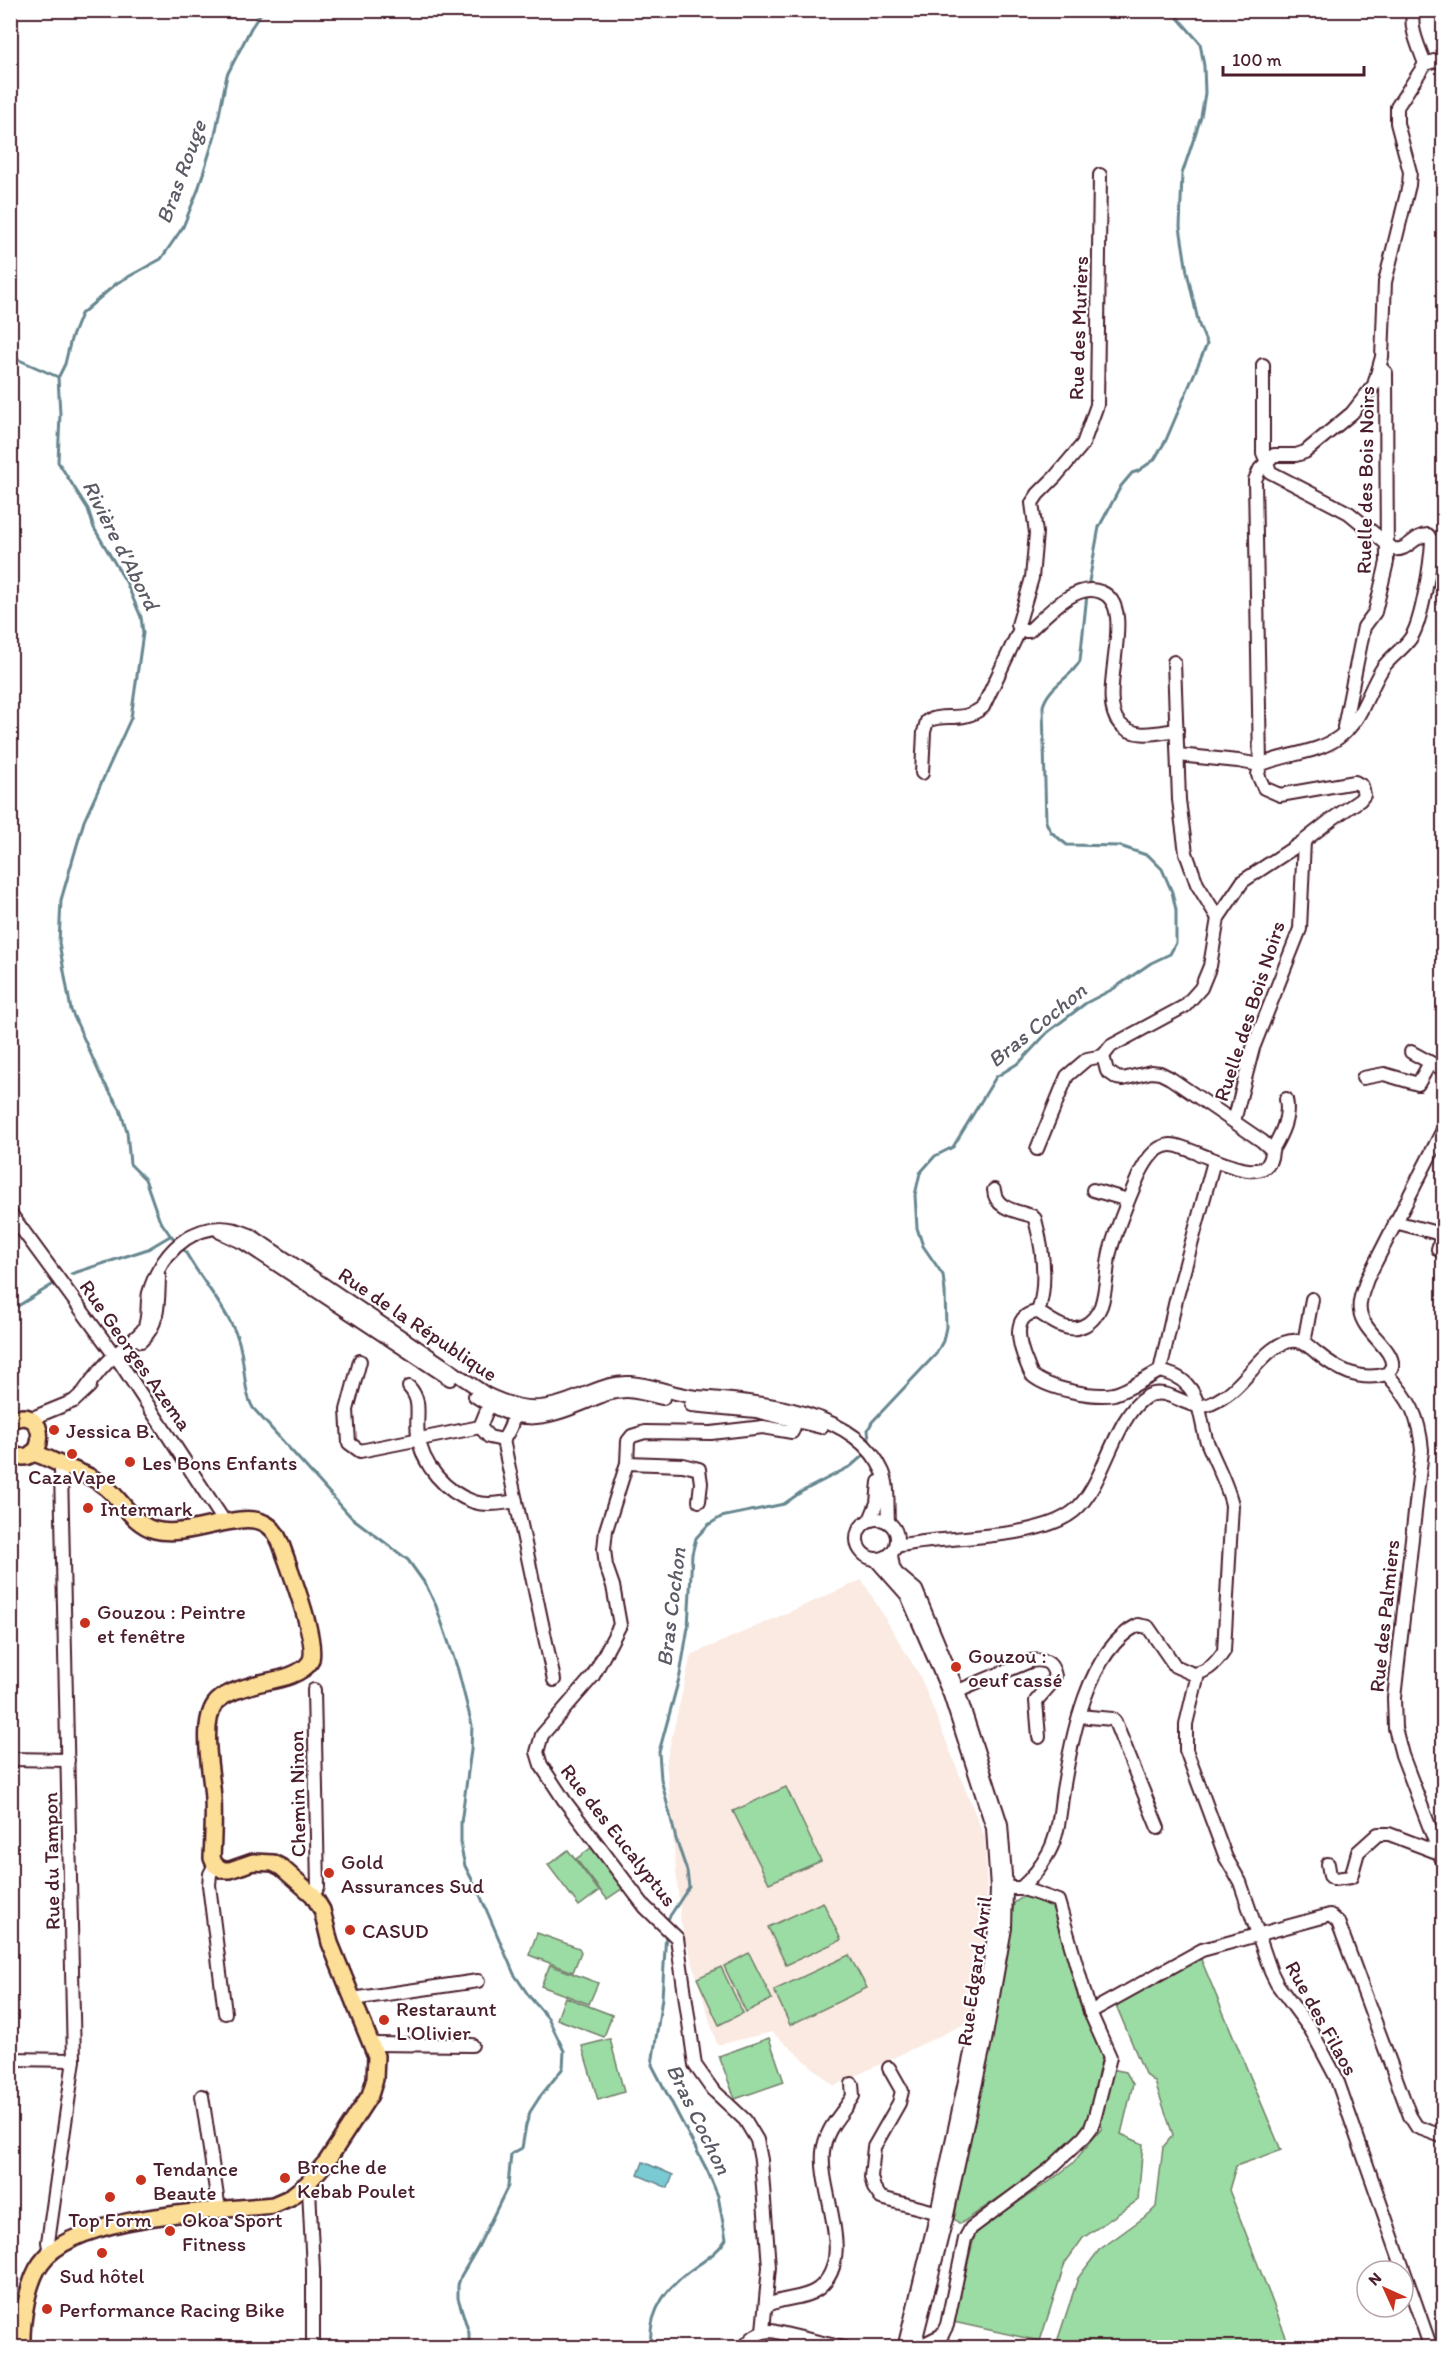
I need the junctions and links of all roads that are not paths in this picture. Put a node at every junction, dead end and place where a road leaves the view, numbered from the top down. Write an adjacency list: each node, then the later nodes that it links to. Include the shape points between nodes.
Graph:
1 (1414, 10): 3 (street, via 1413,24)
2 (1443, 61): 3 (street)
3 (1425, 64): 6 (street, via 1400,101 1396,115 1410,172 1385,282)
4 (1100, 175): 9 (street, Rue des Muriers, via 1097,405 1083,444 1032,503 1036,533 1032,578 1018,623)
5 (1263, 365): 7 (street, via 1263,453)
6 (1381, 368): 7 (street, via 1374,386 1352,413 1305,452 1274,455); 8 (street, Ruelle des Bois Noirs, via 1386,373)
7 (1267, 462): 8 (street, via 1270,472 1349,513); 14 (street, via 1255,480)
8 (1385, 543): 12 (street, Ruelle des Bois Noirs, via 1387,562 1381,595 1364,627); 12 (street, via 1401,550 1422,535 1432,538 1419,621 1411,638 1382,668 1360,716)
9 (1020, 629): 11 (street, via 1029,631 1066,598 1087,590 1100,591 1111,598 1119,621 1113,682 1116,719 1133,732); 15 (street, Rue des Muriers, via 976,713 927,721)
10 (1174, 662): 11 (street)
11 (1177, 730): 13 (street)
12 (1345, 732): 14 (street, via 1311,750)
13 (1178, 755): 14 (street); 17 (street, via 1186,852 1197,884)
14 (1260, 765): 16 (street, via 1260,782 1271,793 1280,795 1354,782 1364,789 1360,800)
15 (922, 774)
16 (1304, 841): 17 (street, via 1243,881); 24 (street, Ruelle des Bois Noirs, via 1300,929 1253,1048)
17 (1218, 918): 19 (street, via 1210,966 1201,988 1185,1006 1111,1046)
18 (1412, 1052): 20 (street)
19 (1103, 1056): 24 (street, via 1107,1071 1117,1078 1160,1074); 26 (street, via 1087,1059 1067,1076)
20 (1430, 1063): 21 (street); 22 (street, via 1418,1084 1384,1074)
21 (1443, 1070)
22 (1363, 1078)
23 (1286, 1099): 27 (street, via 1285,1121)
24 (1234, 1121): 27 (street)
25 (1443, 1128): 33 (street)
26 (1038, 1149)
27 (1272, 1150): 28 (street, via 1270,1161 1262,1168 1246,1170)
28 (1214, 1161): 31 (street, via 1178,1145 1162,1147 1146,1161); 40 (street)
29 (994, 1190): 36 (street, via 1001,1204 1035,1220 1044,1289)
30 (1093, 1190): 31 (street)
31 (1128, 1200): 36 (street, via 1110,1253 1097,1313 1083,1326 1070,1329)
32 (10, 1213): 38 (street, Rue Georges Azema)
33 (1395, 1222): 34 (street, via 1437,1233 1441,1239 1438,1249); 41 (street, via 1367,1279 1360,1303 1363,1321 1393,1363)
34 (1443, 1254)
35 (1311, 1299): 37 (street)
36 (1038, 1312): 40 (street, via 1025,1316 1018,1336 1031,1375 1044,1383 1096,1395 1115,1393)
37 (1304, 1343): 41 (street, via 1351,1374); 44 (street, via 1294,1341 1278,1346 1226,1396)
38 (117, 1358): 43 (street, Rue de la République, via 151,1332 161,1267 167,1255 182,1239 207,1231 244,1243); 48 (street, Rue de la République, via 74,1401 51,1410); 60 (street, Rue Georges Azema)
39 (360, 1361): 50 (street, via 347,1410 349,1443 360,1451)
40 (1160, 1371): 44 (street, via 1182,1380)
41 (1387, 1374): 74 (street, Rue des Palmiers, via 1404,1393 1420,1425 1422,1450 1394,1698 1395,1728)
42 (409, 1387): 50 (street, via 417,1395)
43 (494, 1402): 45 (street, Rue de la République); 49 (street)
44 (1197, 1406): 62 (street, via 1167,1394 1147,1396 1117,1436 1088,1494 1066,1517 1014,1533); 65 (street, via 1232,1505 1224,1651)
45 (513, 1410): 46 (street, Rue de la République, via 526,1419 549,1416 607,1394 626,1391 692,1405); 51 (street)
46 (798, 1418): 54 (street, Rue de la République, via 859,1441); 55 (street, via 792,1432 763,1427 711,1433 639,1433 628,1441)
47 (12, 1419): 48 (main road)
48 (35, 1424): 52 (main road, via 41,1440)
49 (480, 1427): 50 (street); 51 (street, via 489,1437)
50 (418, 1439): 57 (street, via 432,1470 450,1490 476,1502)
51 (503, 1440): 57 (street)
52 (39, 1452): 53 (main road, via 21,1456); 56 (main road)
53 (10, 1453)
54 (876, 1460): 59 (street, via 879,1493); 61 (street, Rue de la République, via 884,1474)
55 (627, 1463): 58 (street, via 699,1469); 97 (street, Rue des Eucalyptus, via 604,1549 620,1625 593,1676 542,1735 537,1752 564,1800 645,1907 677,1938 695,2065 712,2089 745,2120 757,2140 768,2256)
56 (63, 1466): 60 (main road, via 97,1479 130,1514 153,1529 168,1532); 72 (street, Rue du Tampon)
57 (516, 1501): 66 (street)
58 (699, 1501)
59 (870, 1520): 61 (street, via 882,1519); 64 (street, via 859,1529 857,1542 863,1555)
60 (223, 1524): 76 (main road, via 257,1520 275,1532 313,1646 310,1662 296,1673 227,1695 215,1703 207,1734)
61 (892, 1526): 62 (street); 63 (street)
62 (922, 1540): 63 (street)
63 (894, 1550): 64 (street); 68 (street, Rue Edgard Avril, via 892,1568 916,1590)
64 (876, 1560): 68 (street, Rue Edgard Avril, via 907,1595)
65 (1198, 1674): 69 (street, via 1175,1666 1156,1635 1148,1627 1138,1625 1107,1652); 80 (street, Rue des Filaos, via 1186,1724 1186,1750 1228,1864 1240,1882)
66 (554, 1680)
67 (314, 1690): 79 (street, Chemin Ninon, via 318,1887)
68 (954, 1693): 70 (street, via 1042,1659 1052,1665 1055,1676 1036,1701); 77 (street, Rue Edgard Avril, via 993,1828)
69 (1080, 1716): 73 (street, via 1115,1722); 78 (street, via 1071,1744 1056,1834 1050,1851)
70 (1039, 1737)
71 (10, 1759): 72 (street)
72 (68, 1760): 88 (street, Rue du Tampon)
73 (1158, 1828)
74 (1441, 1859): 75 (street, via 1389,1834 1378,1834 1358,1852 1351,1878 1330,1876)
75 (1328, 1864)
76 (214, 1865): 79 (main road, via 230,1870 253,1862 273,1863); 84 (street, via 209,1885)
77 (1001, 1888): 78 (street); 95 (street, Rue Edgard Avril)
78 (1021, 1888): 83 (street, via 1058,1901)
79 (313, 1895): 82 (main road, via 322,1910)
80 (1260, 1934): 83 (street, via 1202,1950); 92 (street, via 1334,1917 1410,2116 1417,2127); 104 (street, Rue des Filaos, via 1277,1984 1311,2030 1336,2077)
81 (478, 1981): 82 (street)
82 (352, 1999): 85 (main road)
83 (1090, 2012): 99 (street, via 1110,2057 1091,2128 1050,2169 971,2228 947,2325 942,2335)
84 (225, 2013)
85 (372, 2044): 86 (street); 93 (main road, via 377,2066 370,2095 327,2161)
86 (472, 2045)
87 (10, 2059): 88 (street)
88 (74, 2060): 96 (street, Rue du Tampon, via 48,2242)
89 (889, 2068): 95 (street, via 902,2091 874,2147 874,2188 881,2198)
90 (852, 2084): 97 (street, via 853,2096 827,2134 824,2152 823,2170 836,2241 833,2269 815,2291)
91 (202, 2096): 94 (street)
92 (1443, 2137)
93 (307, 2184): 94 (main road, via 273,2205); 101 (street)
94 (219, 2210): 96 (main road, via 148,2218 98,2229)
95 (942, 2214): 99 (street, Rue Edgard Avril)
96 (50, 2253): 100 (main road, via 35,2273)
97 (766, 2306): 98 (street, Rue des Eucalyptus)
98 (763, 2331): 102 (street); 103 (street)
99 (914, 2344)
100 (22, 2348)
101 (313, 2348)
102 (743, 2348)
103 (844, 2348)
104 (1431, 2348)

